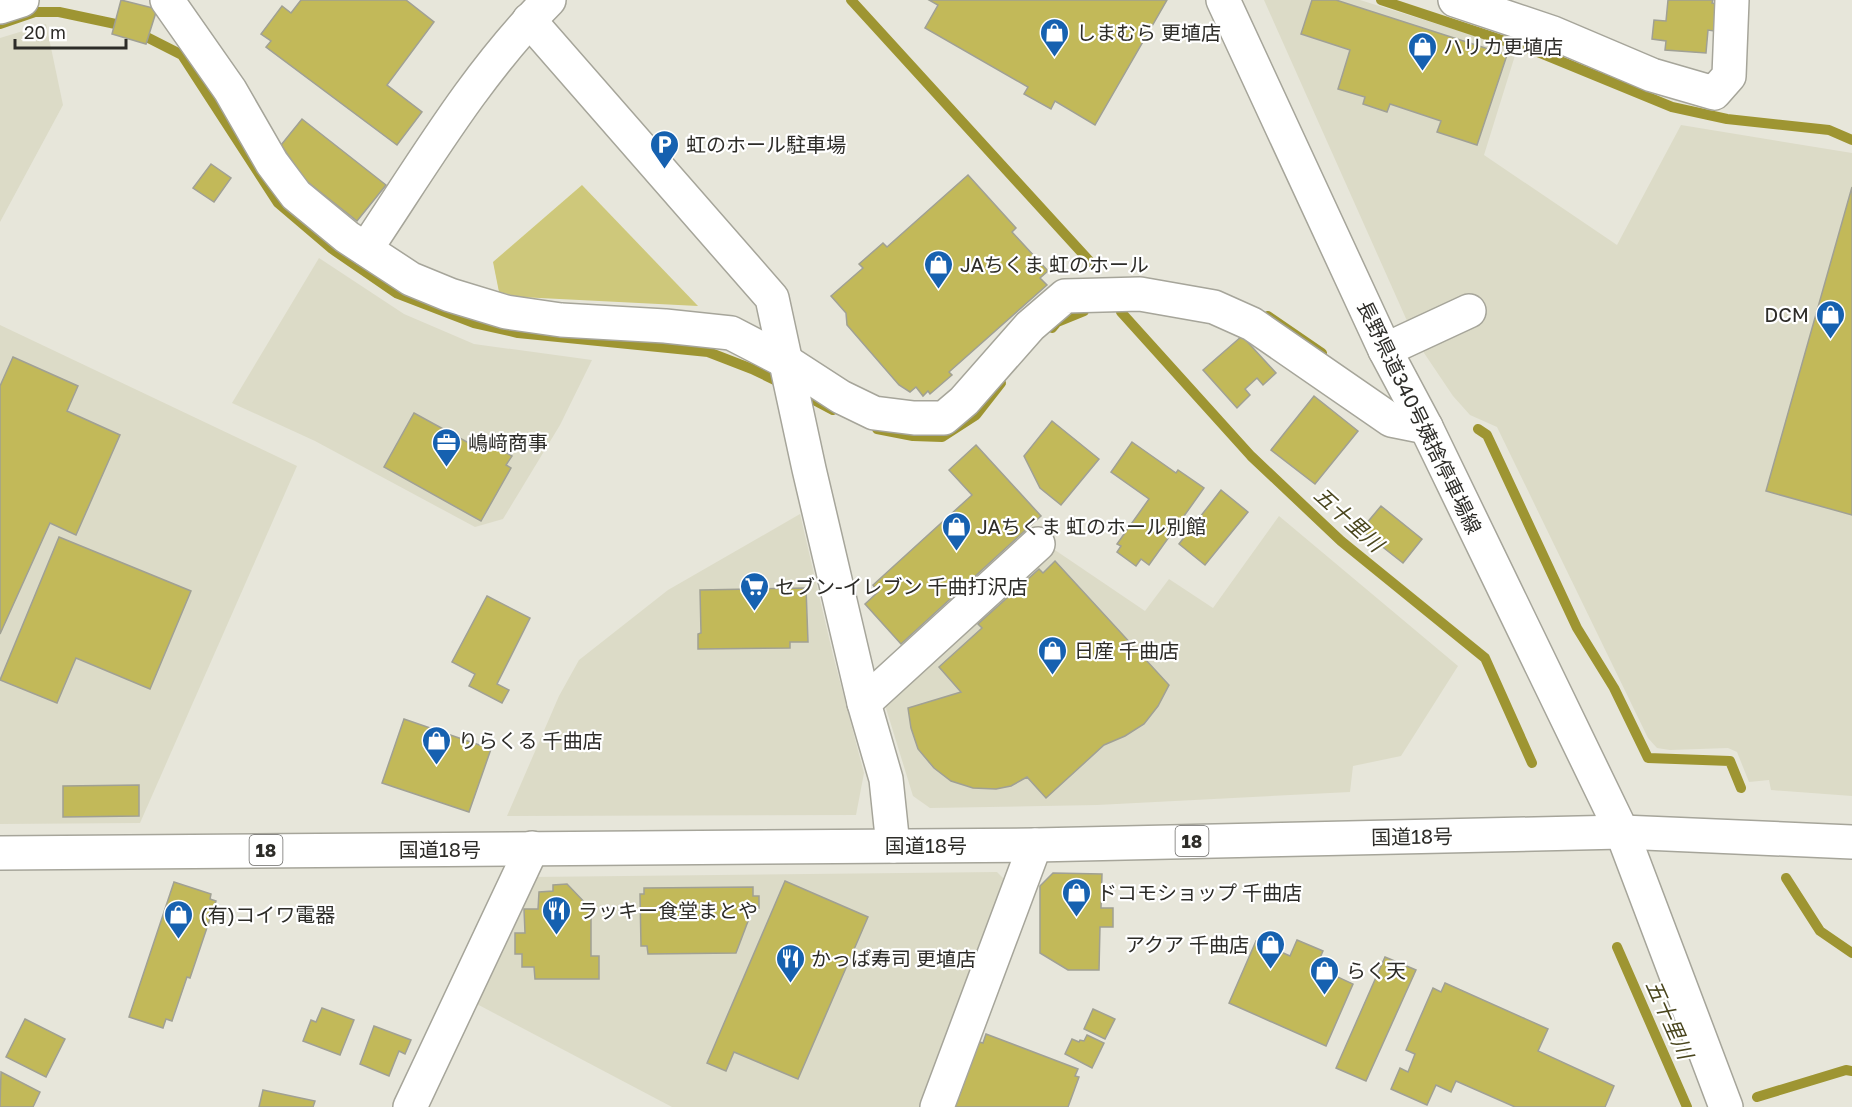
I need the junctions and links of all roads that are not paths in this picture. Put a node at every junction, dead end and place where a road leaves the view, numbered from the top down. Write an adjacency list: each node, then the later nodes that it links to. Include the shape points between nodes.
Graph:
1 (22, 0): 6 (main road)
2 (167, 0): 8 (main road, via 296,195)
3 (1223, 0): 10 (main road, 長野県道340号姨捨停車場線)
4 (1455, 0): 5 (main road, via 1553,33 1652,75 1714,93 1729,76)
5 (1732, 0)
6 (0, 7)
7 (539, 10): 8 (main road, via 481,78); 11 (main road, via 772,298)
8 (366, 249): 11 (main road, via 411,279 506,312 731,333)
9 (1468, 311): 10 (main road)
10 (1385, 350): 12 (main road, 長野県道340号姨捨停車場線)
11 (787, 362): 12 (main road, via 874,413 945,418 1030,326 1065,296 1140,294 1214,307 1252,324 1391,420); 14 (main road, via 794,408)
12 (1426, 427): 15 (main road, 長野県道340号姨捨停車場線)
13 (1038, 544): 14 (main road)
14 (864, 703): 18 (main road, via 886,779)
15 (1622, 832): 16 (main road, 国道18号 / 18); 17 (main road, 国道18号 / 18); 23 (main road, 長野県道340号姨捨停車場線)
16 (1852, 842)
17 (1035, 845): 18 (main road, 国道18号 / 18); 22 (main road)
18 (893, 846): 19 (main road, 国道18号 / 18)
19 (532, 848): 20 (main road, 国道18号 / 18); 21 (main road)
20 (0, 853)
21 (410, 1107)
22 (937, 1107)
23 (1726, 1107)

